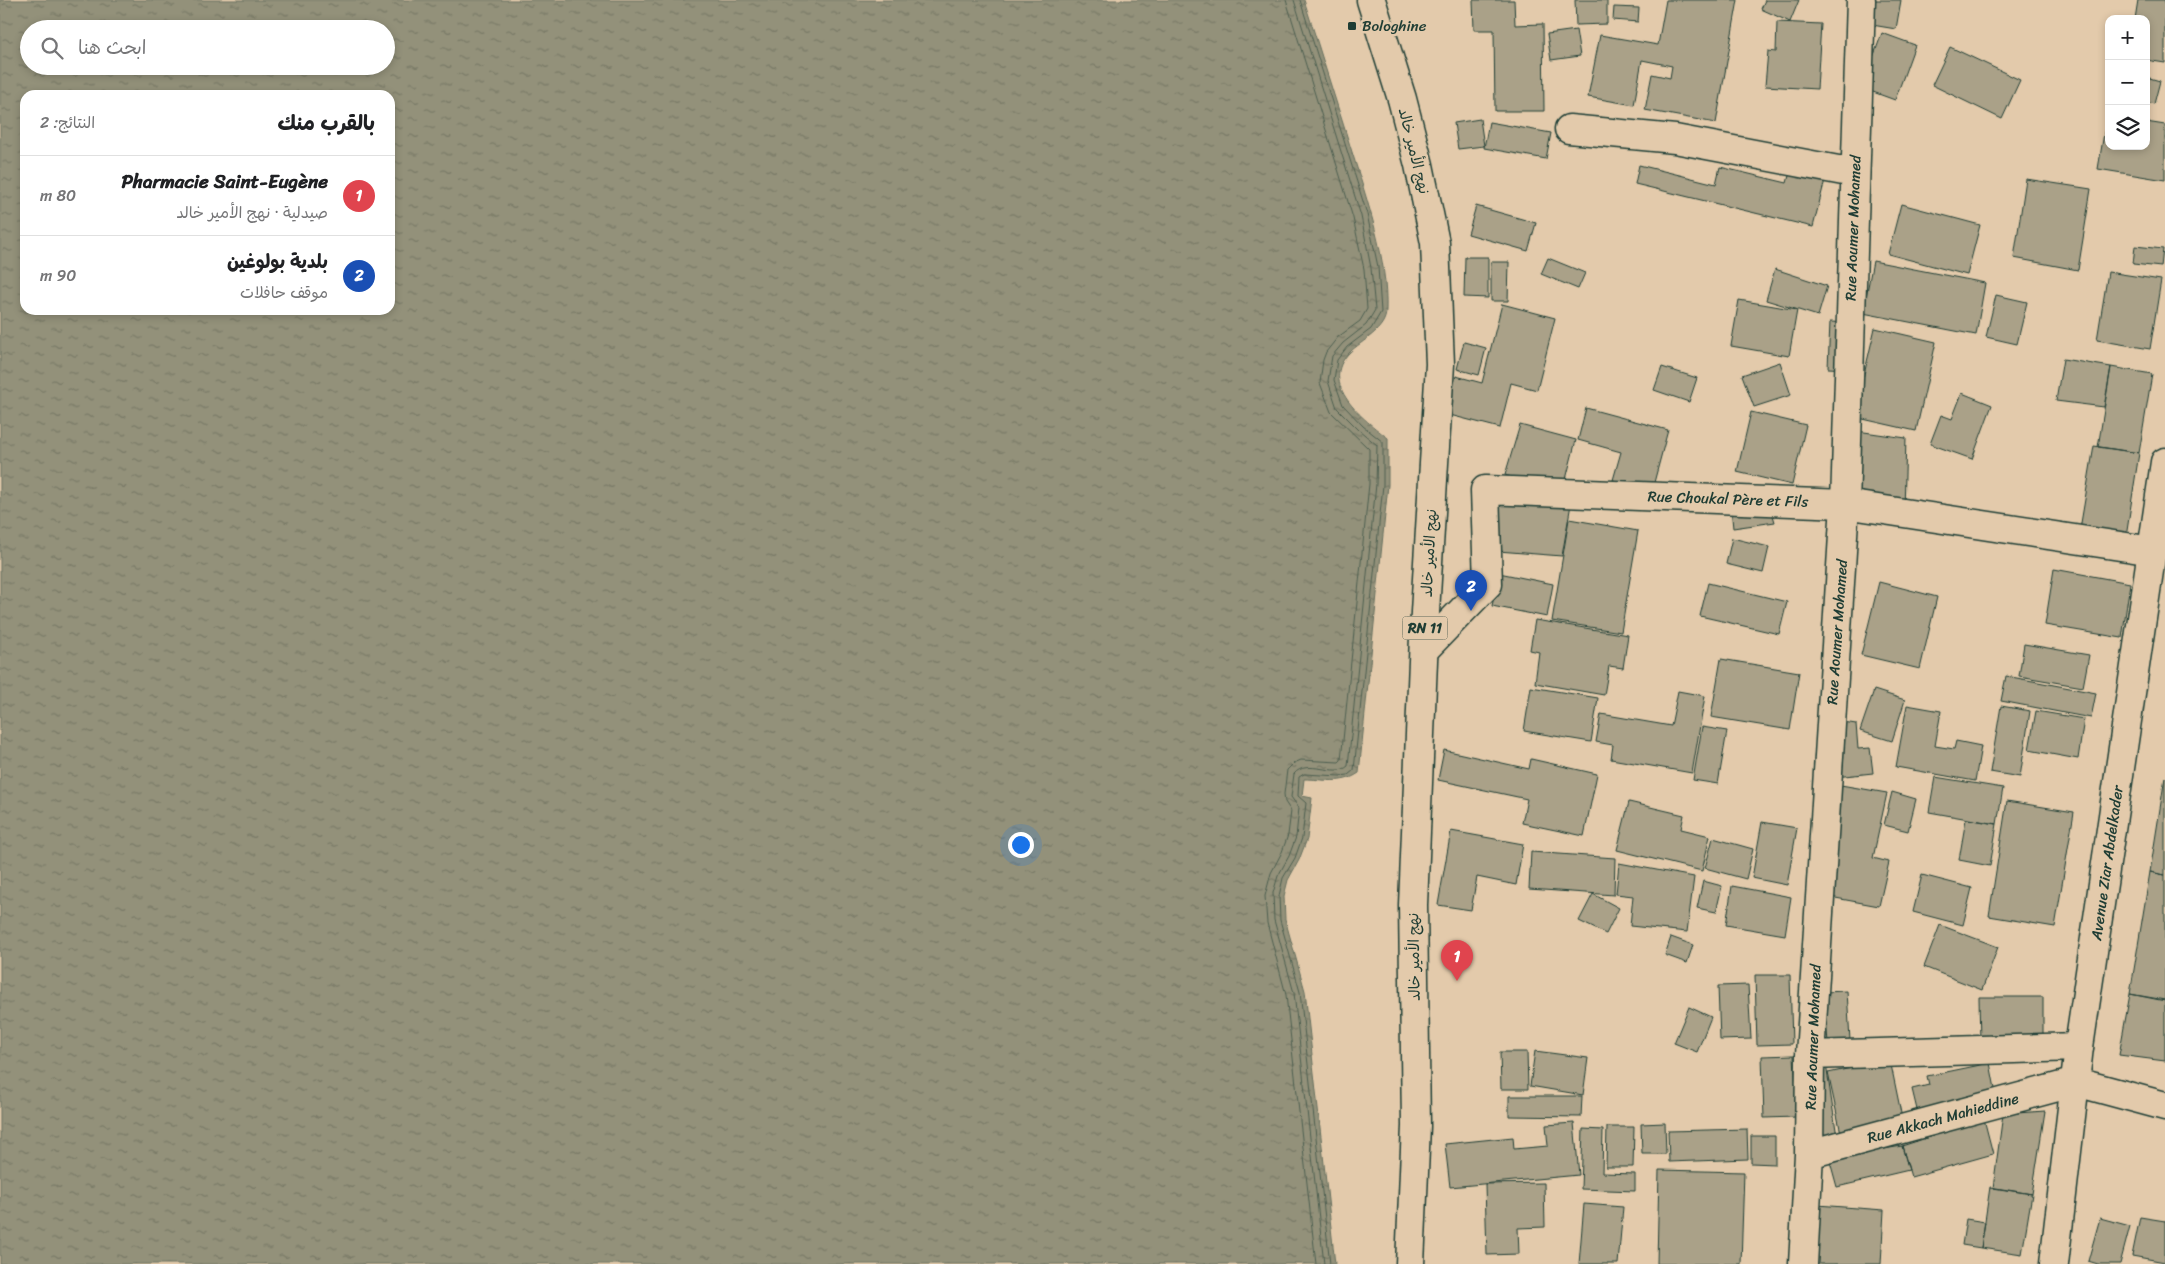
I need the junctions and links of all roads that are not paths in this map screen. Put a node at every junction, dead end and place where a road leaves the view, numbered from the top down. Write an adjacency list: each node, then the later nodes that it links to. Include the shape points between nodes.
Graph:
1 (1371, 0): 8 (street, نهج الأمير خالد / RN 11, via 1404,108 1435,243 1440,364)
2 (1861, 0): 4 (street, Rue Aoumer Mohamed)
3 (1569, 129): 4 (street, via 1675,139)
4 (1854, 173): 6 (street, Rue Aoumer Mohamed)
5 (2165, 462): 7 (street, Avenue Ziar Abdelkader)
6 (1845, 504): 7 (street, Rue Choukal Père et Fils); 8 (street, Rue Choukal Père et Fils, via 1485,490 1488,584); 10 (street, Rue Aoumer Mohamed)
7 (2152, 551): 9 (street, Avenue Ziar Abdelkader)
8 (1424, 650): 14 (street, نهج الأمير خالد / RN 11, via 1413,905 1416,1126)
9 (2079, 1047): 10 (street); 11 (street, Avenue Ziar Abdelkader)
10 (1810, 1054): 13 (street, Rue Aoumer Mohamed)
11 (2076, 1082): 12 (street); 13 (street, Rue Akkach Mahieddine); 16 (street, Avenue Ziar Abdelkader)
12 (2165, 1106)
13 (1809, 1154): 15 (street, Rue Aoumer Mohamed)
14 (1410, 1264)
15 (1803, 1264)
16 (2054, 1264)

